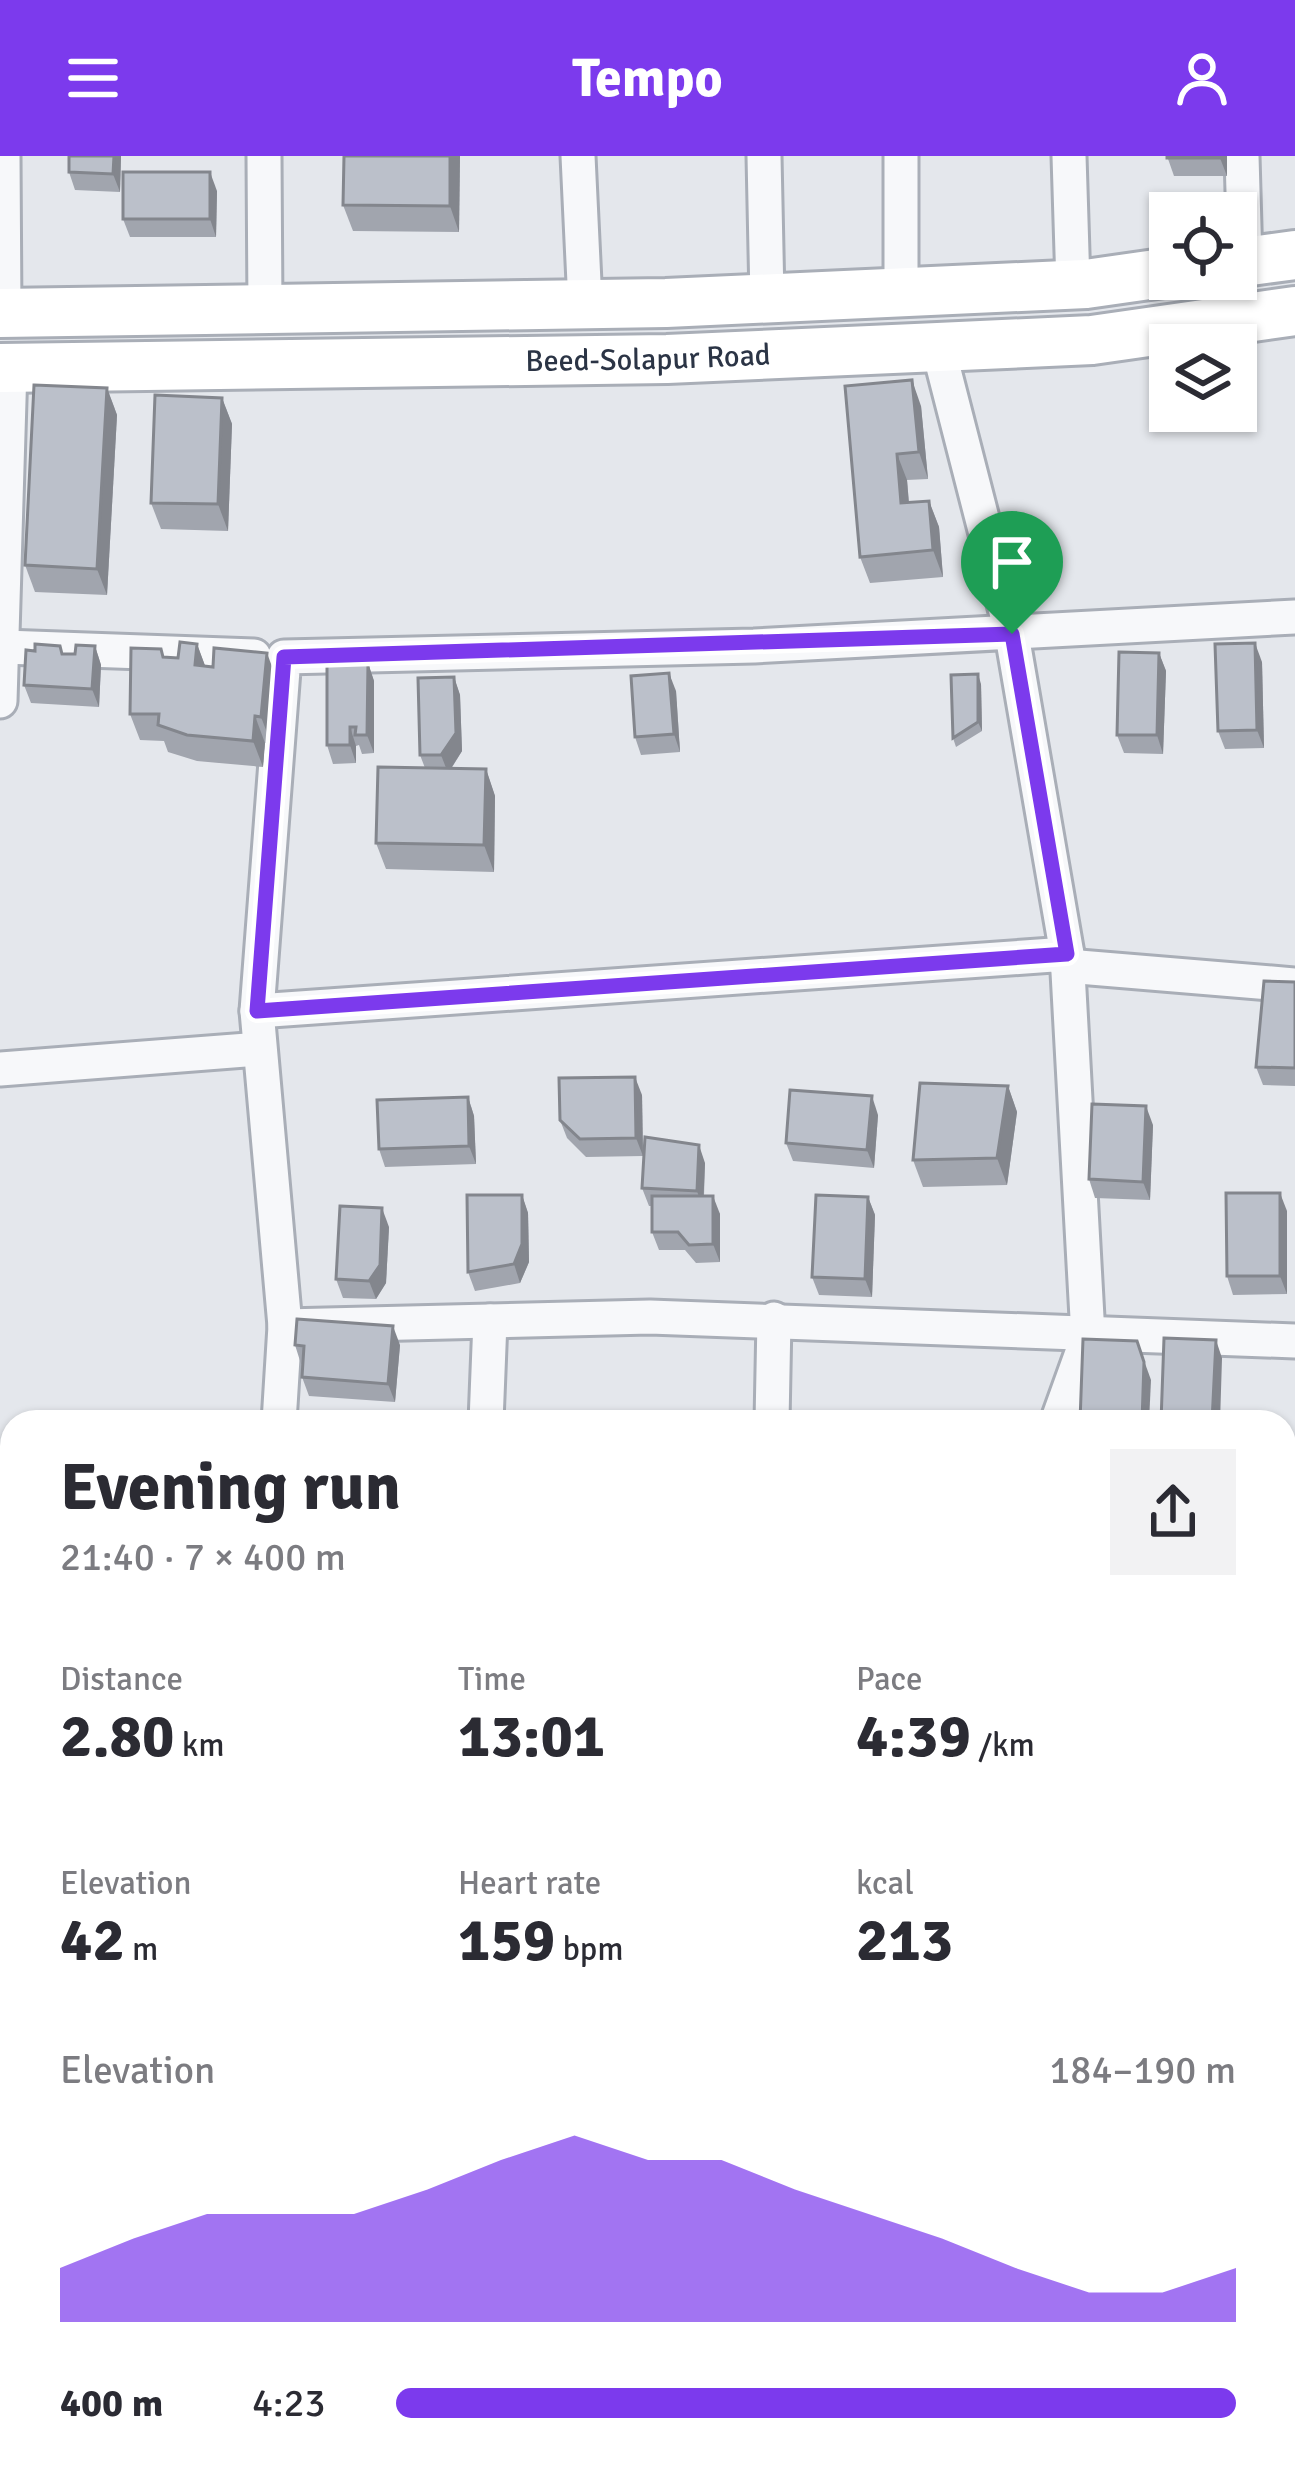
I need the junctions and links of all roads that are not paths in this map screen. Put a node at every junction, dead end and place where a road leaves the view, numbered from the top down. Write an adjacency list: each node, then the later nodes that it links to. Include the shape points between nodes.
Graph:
1 (3, 156): 18 (street)
2 (264, 156): 16 (street)
3 (578, 156): 15 (street)
4 (764, 156): 14 (street)
5 (901, 156): 13 (street)
6 (1070, 156): 12 (street)
7 (1242, 156): 8 (street)
8 (1241, 192)
9 (1295, 255): 10 (main road)
10 (1257, 260)
11 (1149, 275): 12 (main road, Beed-Solapur Road)
12 (1073, 285): 13 (main road, Beed-Solapur Road)
13 (902, 292): 14 (main road, Beed-Solapur Road)
14 (766, 298): 15 (main road, Beed-Solapur Road)
15 (585, 304): 16 (main road, Beed-Solapur Road)
16 (265, 309): 18 (main road, Beed-Solapur Road)
17 (1295, 310): 19 (main road, Beed-Solapur Road, via 1092,340)
18 (2, 313)
19 (938, 347): 20 (main road, Beed-Solapur Road); 22 (street)
20 (5, 367): 23 (street)
21 (1295, 617): 22 (street)
22 (1012, 634): 24 (street); 26 (street)
23 (4, 647): 24 (street); 25 (street)
24 (284, 657): 28 (street)
25 (0, 701)
26 (1067, 960): 27 (street); 28 (street); 34 (street)
27 (1295, 985)
28 (257, 1011): 29 (street)
29 (259, 1048): 30 (street); 33 (street)
30 (0, 1070)
31 (774, 1319): 32 (street); 34 (street); 38 (street)
32 (490, 1321): 33 (street); 37 (street)
33 (285, 1326): 36 (street)
34 (1088, 1336): 35 (street); 39 (street)
35 (1295, 1341)
36 (280, 1410)
37 (486, 1410)
38 (772, 1410)
39 (1061, 1410)

